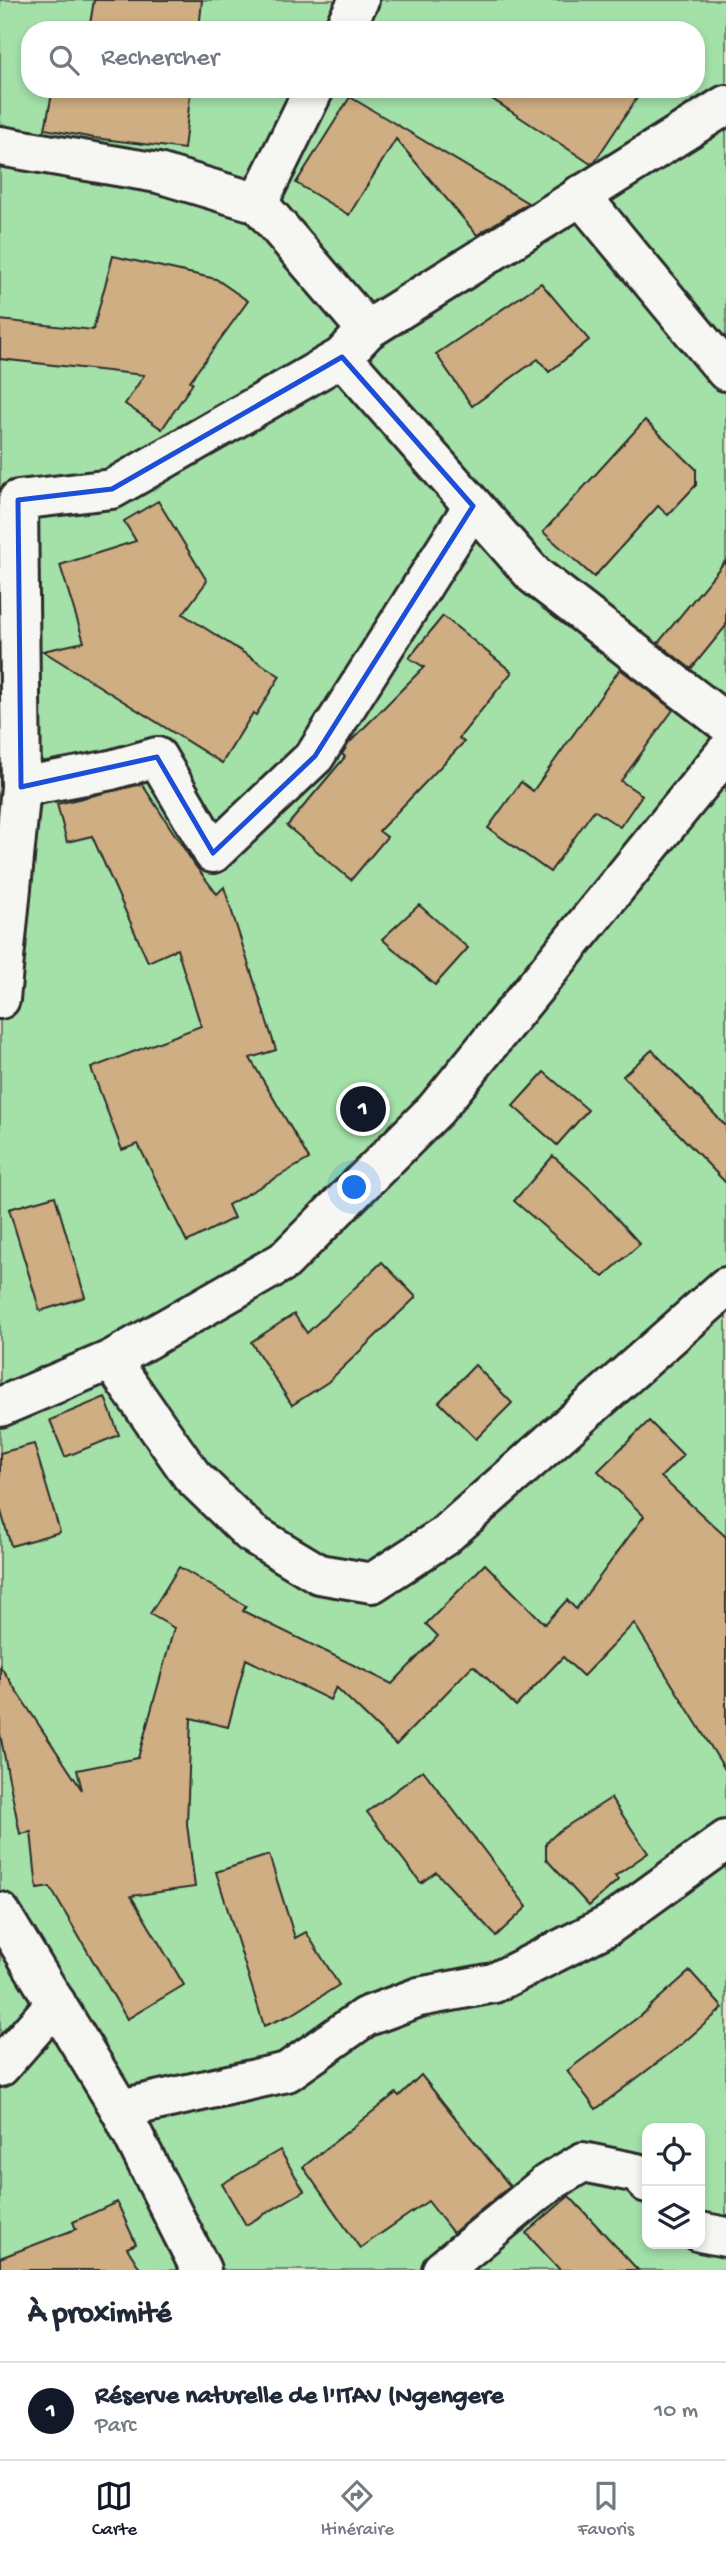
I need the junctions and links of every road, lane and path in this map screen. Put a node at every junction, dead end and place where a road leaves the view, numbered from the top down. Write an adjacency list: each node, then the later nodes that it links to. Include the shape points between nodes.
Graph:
1 (359, 0): 2 (street)
2 (348, 21)
3 (310, 98): 7 (street)
4 (726, 104): 6 (street)
5 (0, 146): 7 (street, via 158,173)
6 (580, 195): 8 (street); 9 (street)
7 (258, 202): 8 (street)
8 (354, 344): 10 (street, via 112,489); 11 (street)
9 (726, 371)
10 (9, 500): 14 (street)
11 (473, 506): 12 (street, via 534,575); 14 (street, via 315,756 213,853 156,757)
12 (726, 723)
13 (726, 752): 17 (street, via 436,1109 284,1261)
14 (21, 787): 15 (street)
15 (0, 999)
16 (726, 1287): 17 (street, via 443,1537 372,1583 319,1574 251,1533 192,1476)
17 (111, 1360): 18 (street)
18 (0, 1407)
19 (726, 1840): 23 (street, via 608,1925 494,1983 419,1997 365,2017 287,2072)
20 (0, 1912): 21 (street)
21 (56, 2003): 22 (street); 23 (street)
22 (0, 2067)
23 (120, 2109): 27 (street)
24 (642, 2178): 28 (street, via 637,2173 583,2162 548,2183)
25 (705, 2233): 26 (street)
26 (726, 2237)
27 (201, 2270)
28 (442, 2270)

